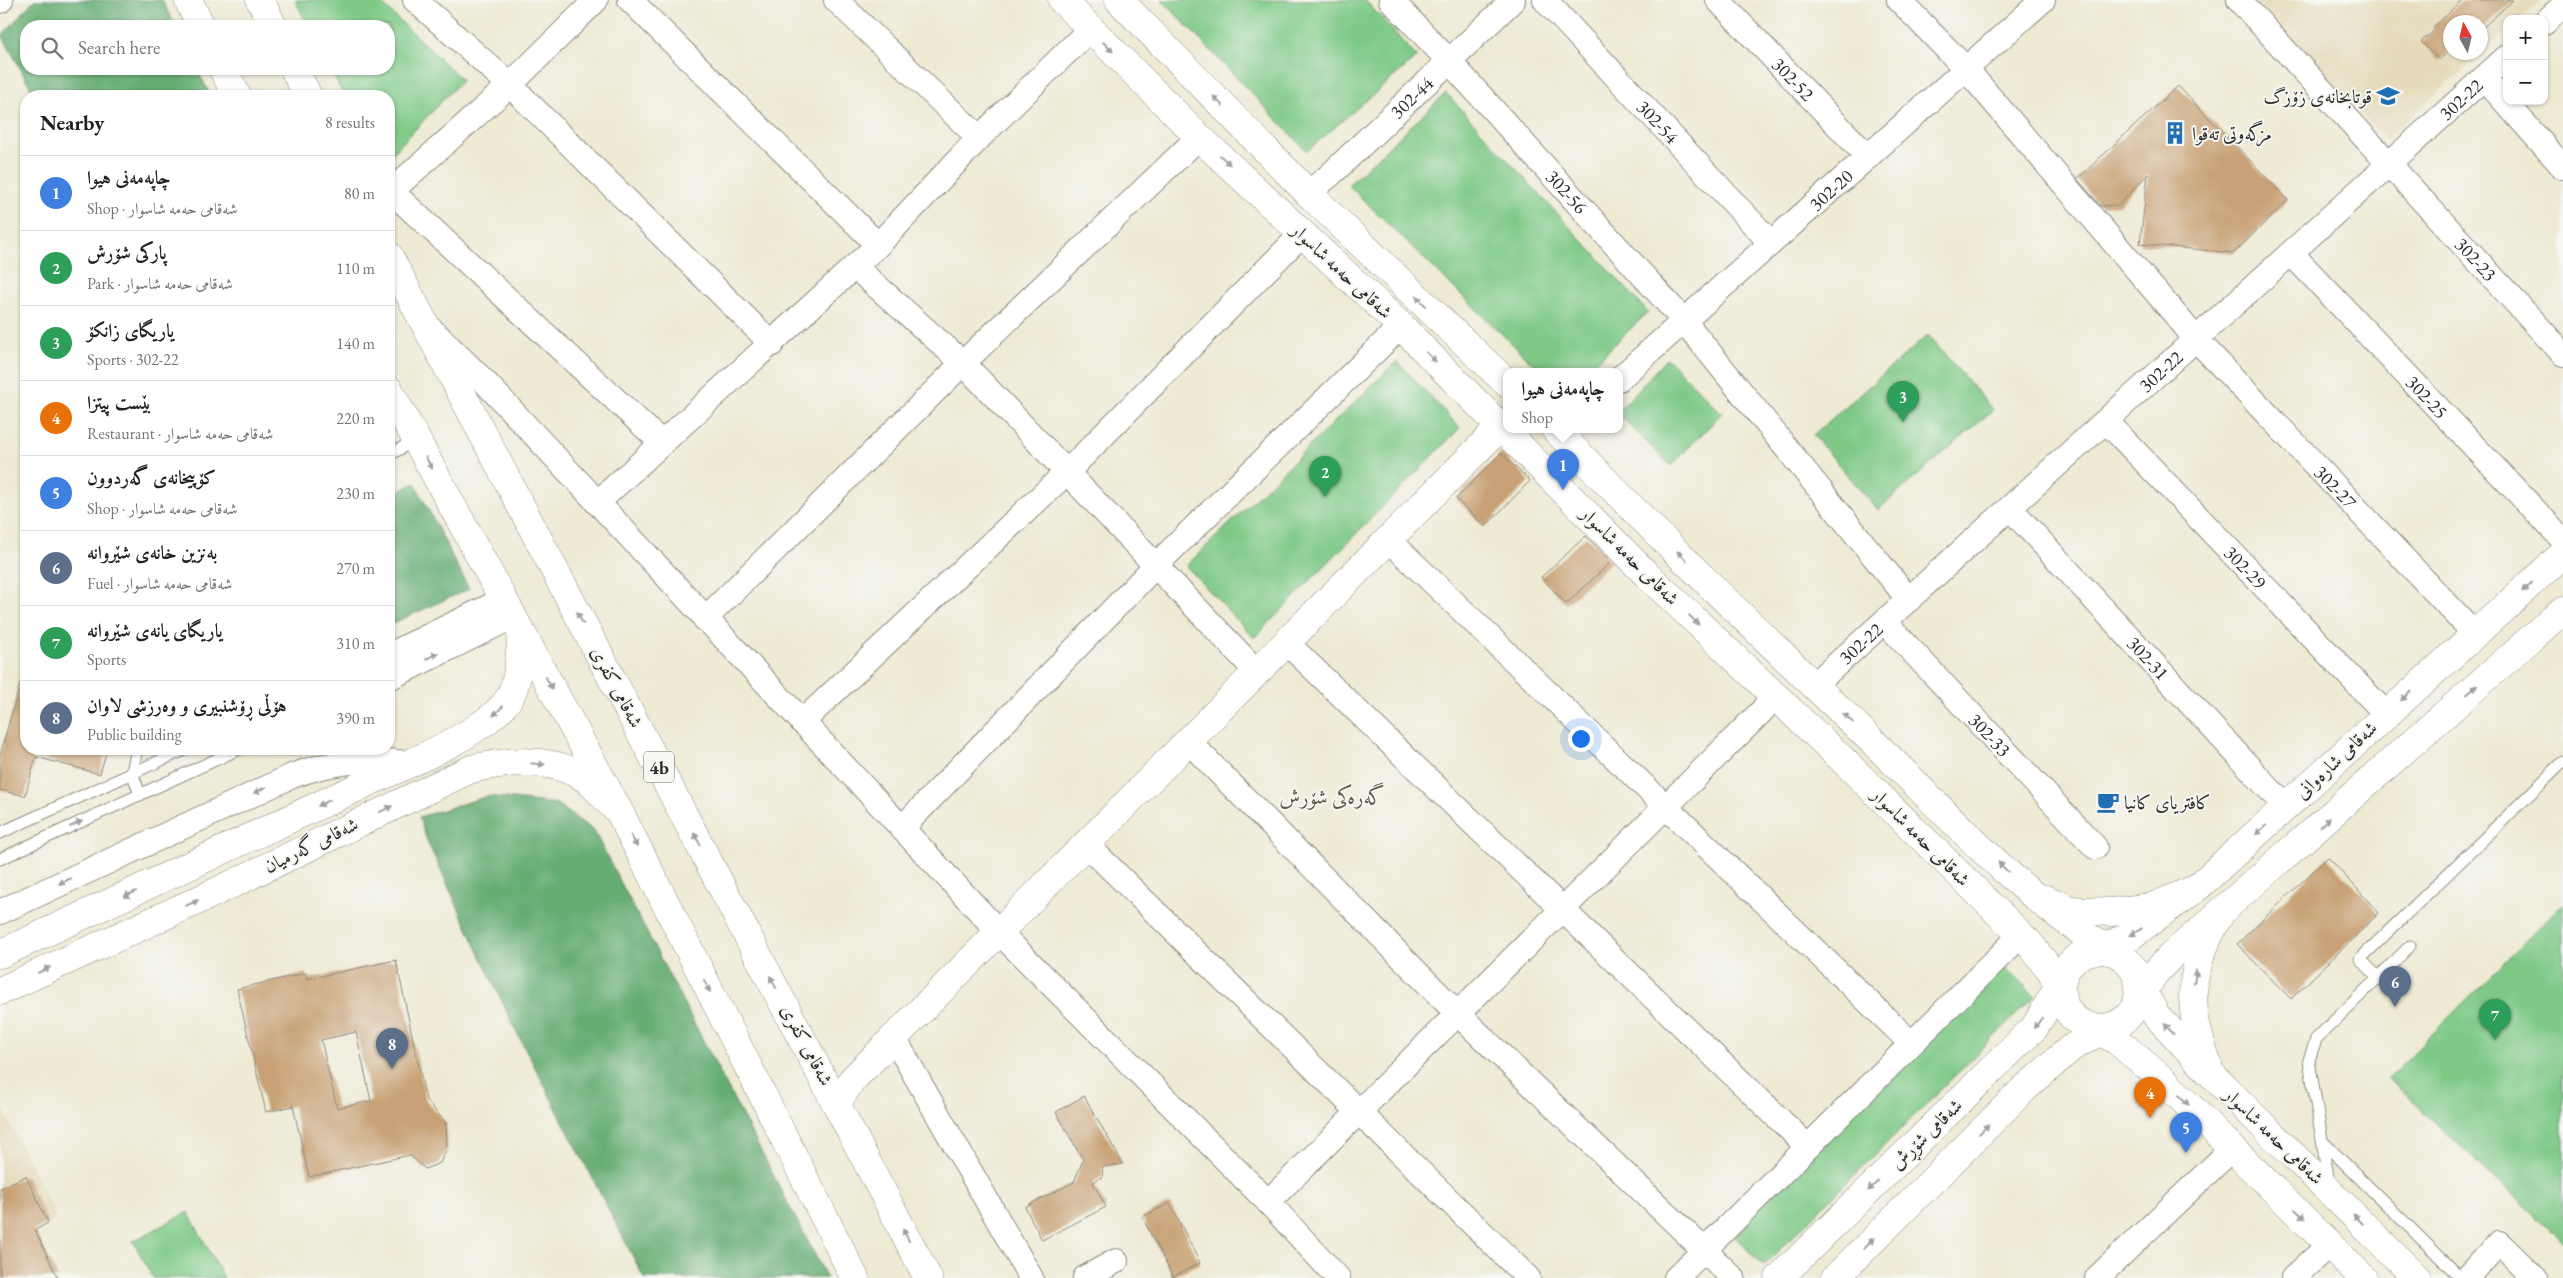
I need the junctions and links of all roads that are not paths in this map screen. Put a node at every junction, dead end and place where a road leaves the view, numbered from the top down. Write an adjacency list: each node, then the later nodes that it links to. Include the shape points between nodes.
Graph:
1 (188, 0): 18 (main road)
2 (260, 0): 19 (main road)
3 (416, 0): 27 (street)
4 (596, 0): 27 (street)
5 (630, 0): 40 (street)
6 (836, 0): 31 (street)
7 (1062, 0): 20 (main road, شەقامی حەمە شاسوار)
8 (1119, 0): 36 (main road, شەقامی حەمە شاسوار, one-way to 8)
9 (1391, 0): 22 (street, 302-56)
10 (1513, 0): 22 (street, 302-44)
11 (1545, 0): 39 (street, 302-54)
12 (1718, 0): 32 (street, 302-52)
13 (1899, 0): 23 (street, 302-27)
14 (2043, 0): 23 (street, 302-20)
15 (2239, 0): 33 (street, 302-23)
16 (2563, 6): 17 (street)
17 (2548, 19)
18 (198, 20)
19 (270, 20)
20 (1089, 28): 30 (main road, شەقامی حەمە شاسوار, one-way to 30); 31 (street)
21 (2504, 60): 26 (street, 302-22)
22 (1449, 61): 36 (street, 302-44); 45 (street, 302-56)
23 (1966, 69): 32 (street, 302-20); 47 (street, 302-27)
24 (226, 75): 28 (main road)
25 (297, 75): 29 (main road)
26 (2484, 78): 33 (street, 302-22); 34 (street)
27 (510, 85): 35 (street); 48 (street)
28 (234, 90)
29 (305, 90)
30 (1199, 137): 38 (main road, شەقامی حەمە شاسوار, one-way to 38); 50 (street)
31 (979, 138): 40 (street)
32 (1868, 157): 39 (street, 302-20)
33 (2389, 164): 41 (street, 302-22); 49 (street, 302-23)
34 (2563, 168)
35 (395, 188)
36 (1308, 193): 52 (main road, شەقامی حەمە شاسوار, one-way to 36)
37 (395, 197): 60 (street)
38 (1301, 232): 46 (main road, شەقامی حەمە شاسوار); 62 (street)
39 (1771, 243): 45 (street, 302-20)
40 (878, 245): 42 (street)
41 (2291, 253): 47 (street, 302-22); 66 (street, 302-25)
42 (855, 267): 48 (street); 50 (street)
43 (395, 268): 44 (main road, شەقامی کفری / 4b)
44 (420, 317): 63 (street); 123 (main road, شەقامی کفری / 4b, one-way to 44)
45 (1684, 322): 51 (street, 302-20); 69 (street, 302-56)
46 (1401, 326): 55 (main road, شەقامی حەمە شاسوار, one-way to 55); 68 (street)
47 (2196, 339): 54 (street, 302-22); 74 (street, 302-27)
48 (772, 344): 60 (street)
49 (2563, 354)
50 (963, 362): 62 (street); 72 (street)
51 (1623, 375)
52 (1503, 379)
53 (395, 401): 59 (main road)
54 (2106, 421): 64 (street, 302-22); 81 (street, 302-29)
55 (1500, 426): 56 (main road, شەقامی حەمە شاسوار, one-way to 56); 65 (main road)
56 (1503, 429)
57 (1507, 433): 80 (main road, شەقامی حەمە شاسوار, one-way to 80, via 1647,575)
58 (1561, 433): 79 (main road, شەقامی حەمە شاسوار, one-way to 58)
59 (416, 440): 61 (lane); 71 (main road, one-way to 71)
60 (662, 444): 63 (street)
61 (395, 452)
62 (1066, 472): 68 (street); 82 (street)
63 (597, 503): 72 (street)
64 (2010, 508): 69 (street, 302-22); 94 (street, 302-31)
65 (1388, 539): 75 (main road); 93 (street)
66 (2563, 540)
67 (2563, 554): 74 (main road, شەقامی شارەوانی, one-way to 74)
68 (1156, 565): 77 (street); 96 (street)
69 (1909, 600): 73 (street, 302-22)
70 (2563, 610): 104 (main road, شەقامی شارەوانی, one-way to 70)
71 (513, 616): 76 (street); 78 (street, one-way to 71); 90 (main road, شەقامی گەرمیان, one-way to 90, via 517,676 506,703 483,724); 95 (main road, one-way to 95)
72 (705, 619): 82 (street)
73 (1885, 622): 79 (street, 302-22); 99 (street, 302-33)
74 (2475, 634): 81 (main road, شەقامی شارەوانی, one-way to 81)
75 (1286, 642): 77 (main road); 105 (street)
76 (395, 654)
77 (1256, 672): 84 (main road)
78 (395, 675)
79 (1813, 686): 83 (main road, شەقامی حەمە شاسوار, one-way to 79)
80 (1772, 695): 88 (main road, شەقامی حەمە شاسوار); 93 (street, via 1763,710)
81 (2386, 714): 94 (main road, شەقامی شارەوانی)
82 (802, 722): 96 (street)
83 (1871, 739): 88 (main road); 103 (main road, شەقامی حەمە شاسوار, one-way to 83)
84 (1188, 741): 98 (main road); 116 (street)
85 (136, 755): 91 (lane)
86 (172, 755): 91 (lane)
87 (227, 755): 92 (lane)
88 (1845, 762): 108 (main road, شەقامی حەمە شاسوار)
89 (2563, 762): 112 (lane, via 2360,959)
90 (408, 763): 106 (street, one-way to 106, via 361,760 322,766 292,776); 111 (main road, شەقامی گەرمیان, one-way to 111)
91 (132, 772): 92 (lane); 97 (lane)
92 (140, 794): 100 (lane, one-way to 92)
93 (1664, 805): 105 (street); 119 (street)
94 (2288, 805): 101 (main road, شەقامی شارەوانی, one-way to 101)
95 (620, 813): 114 (main road, شەقامی گەرمیان, one-way to 95, via 472,769 515,762 555,766 583,777); 135 (main road, one-way to 135)
96 (902, 828): 107 (street)
97 (0, 833)
98 (1086, 844): 107 (main road); 124 (street)
99 (2095, 847)
100 (0, 859)
101 (2216, 871): 102 (main road, شەقامی شارەوانی); 104 (main road)
102 (2193, 890): 103 (main road, via 2152,907 2112,912 2070,910); 110 (main road, شەقامی شارەوانی, one-way to 110, via 2132,935)
103 (2028, 891): 110 (main road, شەقامی حەمە شاسوار)
104 (2231, 904): 115 (main road, شەقامی شارەوانی, via 2170,957); 121 (main road, one-way to 104, via 2198,1038 2194,985 2199,957)
105 (1561, 908): 116 (street); 126 (street)
106 (0, 912)
107 (999, 932): 118 (main road); 129 (street)
108 (2021, 935): 113 (main road, شەقامی حەمە شاسوار, via 2042,958); 119 (street)
109 (2410, 946): 112 (lane)
110 (2104, 950): 113 (main road, via 2085,953 2075,959); 115 (main road, via 2131,964)
111 (0, 954)
112 (2378, 977): 125 (lane, via 2316,1039 2309,1060)
113 (2060, 986): 117 (main road, via 2070,1015 2079,1023); 120 (main road, شەقامی شۆڕش, one-way to 120, via 2035,1027)
114 (0, 991)
115 (2140, 993): 117 (main road, via 2134,1011 2126,1020); 121 (main road, شەقامی حەمە شاسوار, one-way to 115)
116 (1456, 1012): 124 (street); 132 (street)
117 (2098, 1030): 122 (main road, شەقامی شۆڕش, via 2071,1048); 127 (main road, شەقامی حەمە شاسوار, one-way to 127, via 2132,1052)
118 (894, 1038): 123 (main road, via 852,1080); 137 (street)
119 (1910, 1043): 126 (street)
120 (1998, 1063): 122 (main road); 143 (main road, شەقامی شۆڕش, one-way to 143)
121 (2212, 1075): 128 (main road, شەقامی حەمە شاسوار)
122 (2022, 1090): 134 (main road, شەقامی شۆڕش, one-way to 122)
123 (837, 1102): 136 (main road, شەقامی کفری / 4b, one-way to 123)
124 (1356, 1112): 129 (street); 140 (street)
125 (2323, 1142): 128 (lane); 148 (lane)
126 (1807, 1146): 132 (street)
127 (2232, 1148): 130 (main road, شەقامی حەمە شاسوار, one-way to 130); 144 (street)
128 (2330, 1190): 131 (main road, شەقامی حەمە شاسوار, one-way to 128)
129 (1268, 1202): 139 (street)
130 (2330, 1244): 145 (street); 146 (main road, شەقامی حەمە شاسوار)
131 (2388, 1248): 146 (main road); 147 (main road, شەقامی حەمە شاسوار)
132 (1704, 1250): 141 (street); 142 (street)
133 (1116, 1261): 138 (street)
134 (1837, 1277)
135 (856, 1278)
136 (928, 1278)
137 (1031, 1278)
138 (1084, 1278)
139 (1338, 1278)
140 (1528, 1278)
141 (1676, 1278)
142 (1733, 1278)
143 (1779, 1278)
144 (2097, 1278)
145 (2293, 1278)
146 (2364, 1278)
147 (2417, 1278)
148 (2461, 1278)
149 (2468, 1278): 150 (street, via 2499,1243)
150 (2535, 1278)

